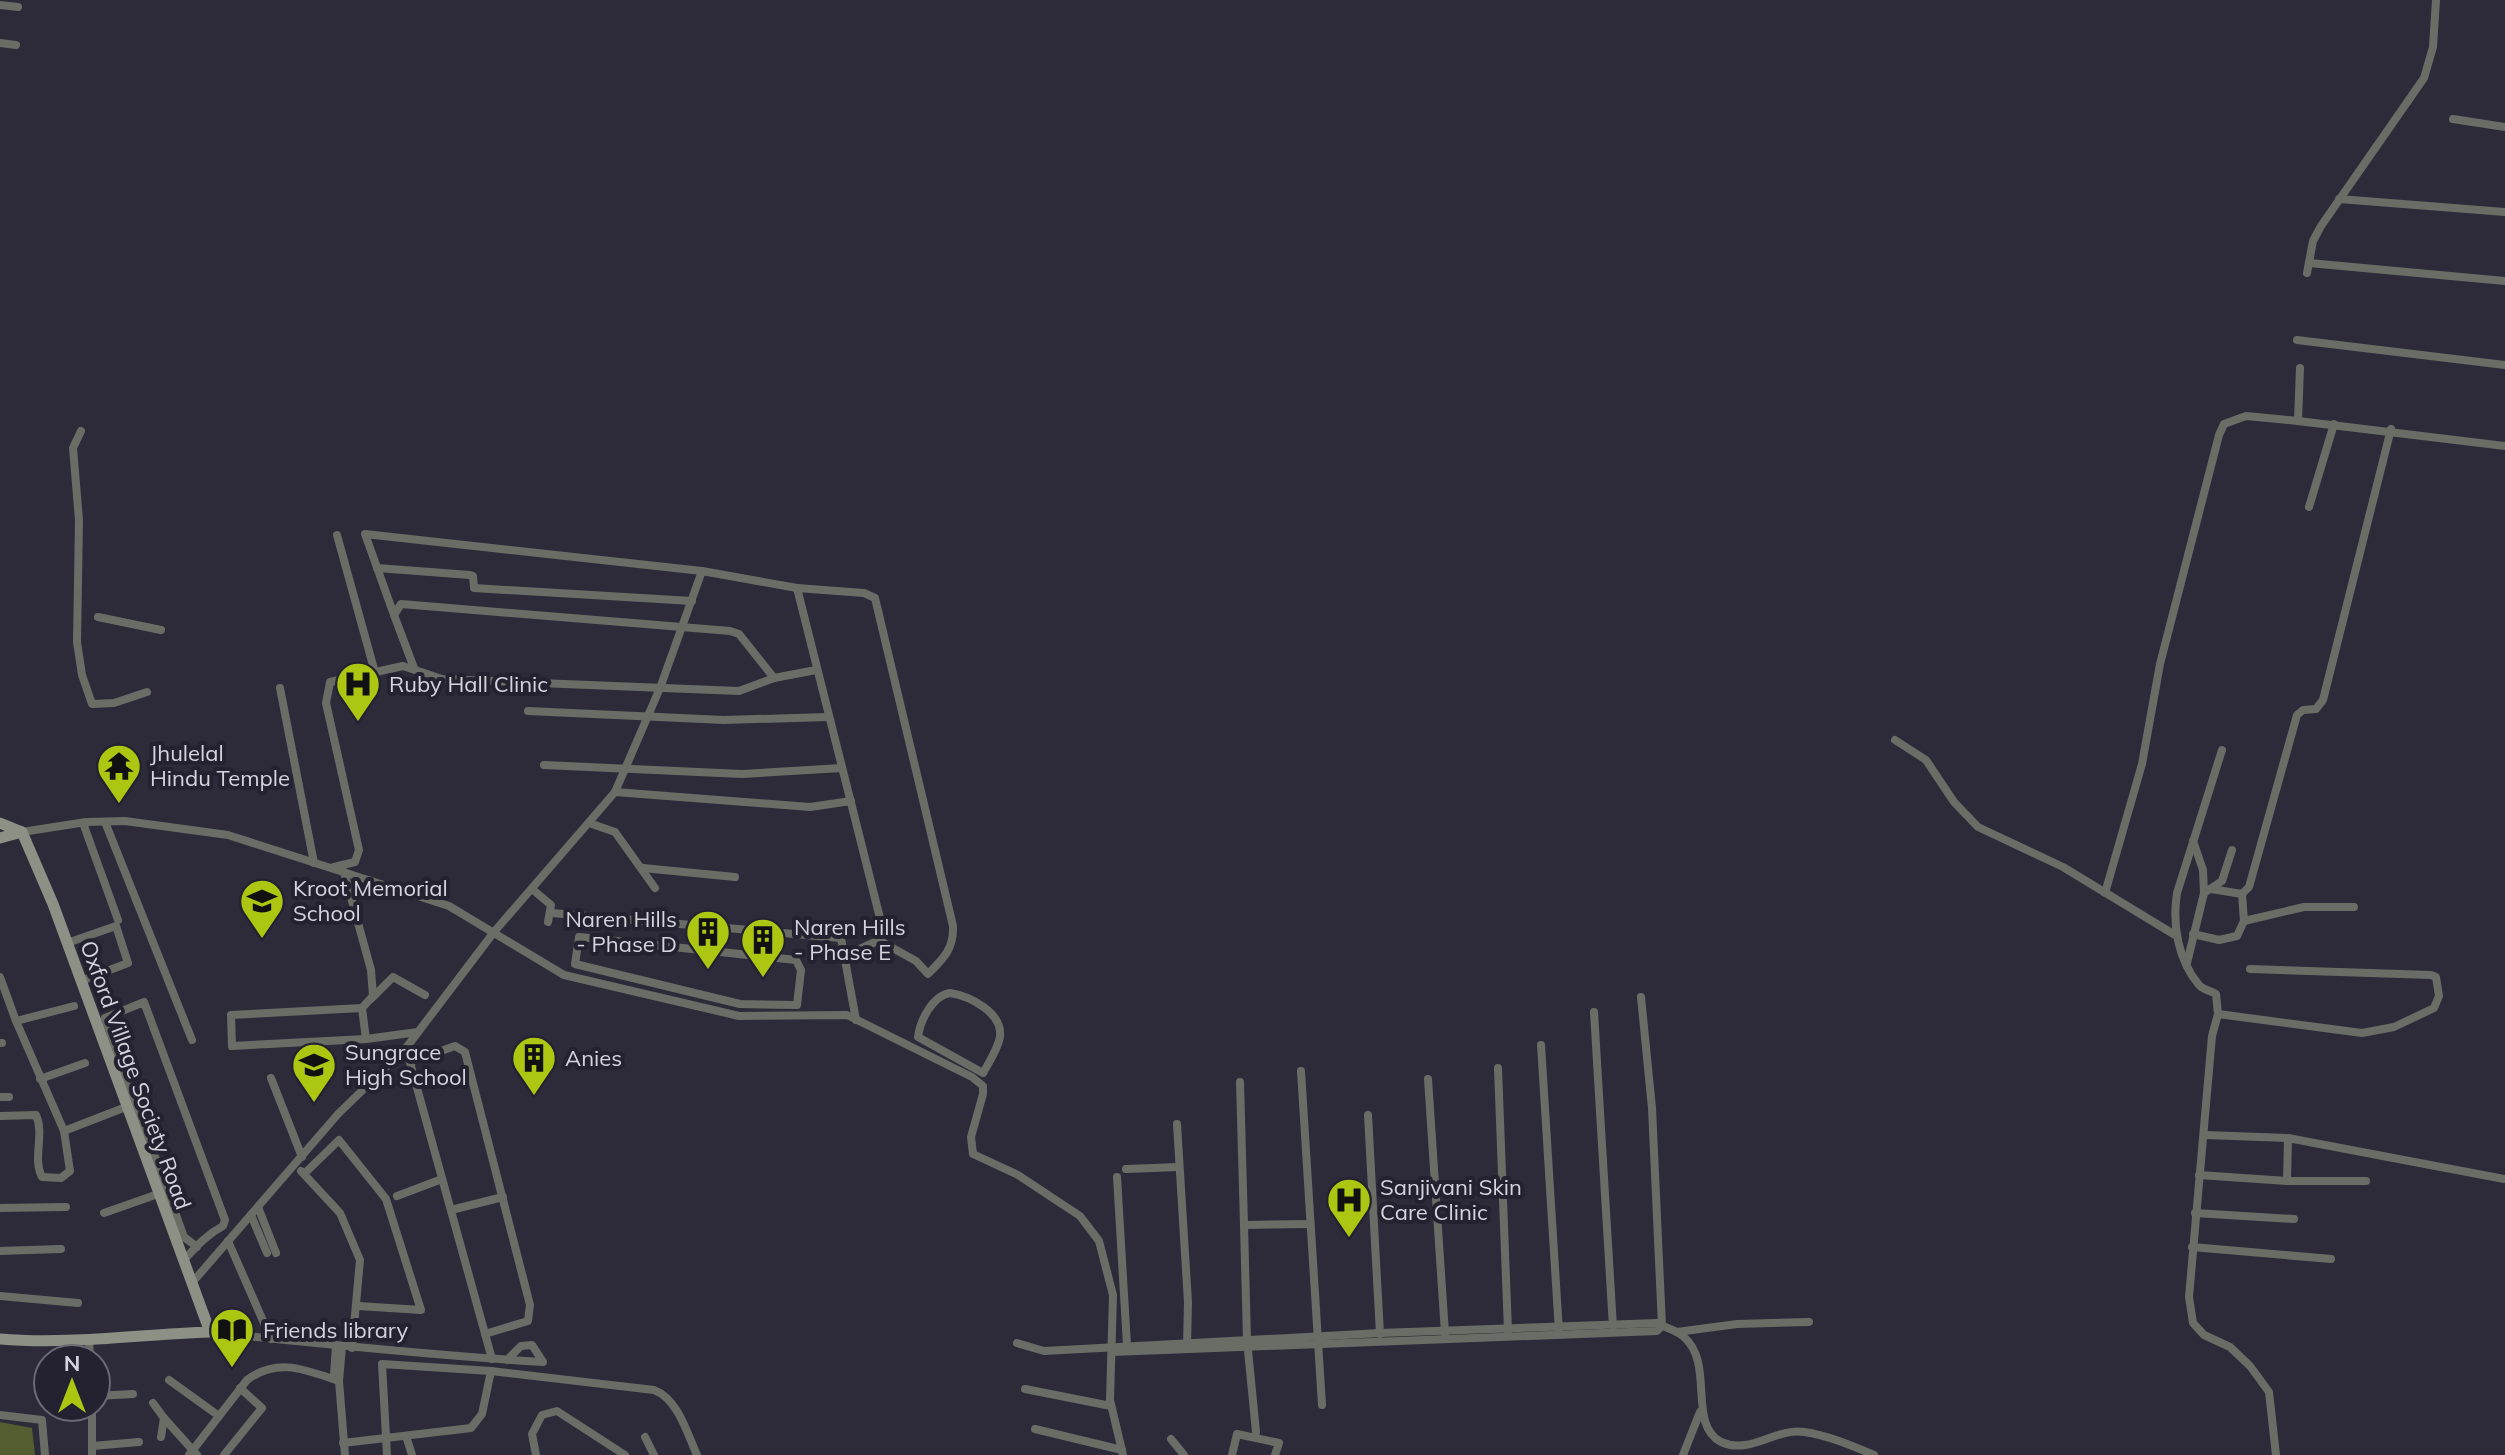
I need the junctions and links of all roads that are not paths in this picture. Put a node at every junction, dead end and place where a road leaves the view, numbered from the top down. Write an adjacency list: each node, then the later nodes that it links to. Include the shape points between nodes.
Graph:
1 (2436, 0): 8 (street, via 2433,47 2424,78)
2 (0, 5): 3 (street)
3 (18, 7)
4 (0, 43): 5 (street)
5 (16, 45)
6 (2453, 119): 7 (street)
7 (2505, 127)
8 (2339, 199): 9 (street); 10 (street, via 2313,241 2308,268)
9 (2505, 212)
10 (2505, 281)
11 (2297, 340): 12 (street)
12 (2505, 365)
13 (2300, 368): 14 (street)
14 (2298, 421): 15 (street); 62 (street, via 2246,416 2224,424 2219,435 2160,664 2142,764)
15 (2334, 424): 16 (street); 19 (street)
16 (2391, 429): 18 (street); 63 (street, via 2323,700 2316,709 2297,715 2249,887)
17 (81, 431): 35 (street, via 73,448 82,675 92,704)
18 (2505, 446)
19 (2309, 507)
20 (337, 535): 30 (street)
21 (377, 568): 22 (street, via 365,534); 24 (street, via 470,575 474,588); 25 (street)
22 (702, 571): 23 (street); 24 (street)
23 (797, 588): 31 (street); 72 (street, via 875,598 935,841 953,926 948,954 928,974)
24 (692, 601): 27 (street)
25 (394, 615): 27 (street, via 401,604); 29 (street)
26 (98, 617): 28 (street)
27 (683, 628): 32 (street, via 736,632); 34 (street)
28 (161, 630)
29 (414, 668): 30 (street); 34 (street, via 442,679)
30 (374, 669): 55 (street, via 330,682 324,695 359,850 355,862)
31 (816, 670): 32 (street); 38 (street)
32 (774, 678): 34 (street, via 739,691)
33 (280, 688): 54 (street)
34 (660, 688): 37 (street)
35 (147, 692)
36 (528, 711): 37 (street)
37 (646, 716): 38 (street, via 772,721); 43 (street)
38 (828, 717): 42 (street)
39 (1895, 740): 62 (street, via 1926,760 1978,827)
40 (2222, 750): 52 (street)
41 (544, 765): 43 (street)
42 (842, 768): 43 (street, via 742,774); 45 (street)
43 (625, 769): 44 (street)
44 (615, 792): 45 (street, via 810,807); 49 (street)
45 (851, 801): 72 (street, via 882,926)
46 (105, 822): 48 (street); 54 (street, via 205,831); 93 (street)
47 (0, 823): 50 (street)
48 (83, 823): 50 (street); 66 (street)
49 (589, 823): 56 (street, via 615,832); 60 (street)
50 (22, 832): 51 (street); 73 (street, Oxford Village Society Road)
51 (0, 838)
52 (2193, 841): 61 (street); 71 (street, via 2177,893)
53 (2232, 850): 61 (street, via 2222,881)
54 (314, 863): 55 (street)
55 (330, 868): 57 (street)
56 (643, 868): 58 (street); 59 (street)
57 (344, 872): 69 (street, via 449,906); 83 (street, via 371,970)
58 (735, 877)
59 (655, 888)
60 (532, 889): 65 (street, via 549,901); 69 (street)
61 (2208, 891): 63 (street); 70 (street)
62 (2105, 893): 71 (street)
63 (2242, 894): 67 (street)
64 (2354, 907): 67 (street, via 2304,907)
65 (552, 913): 68 (street); 74 (street, via 841,938)
66 (118, 920)
67 (2244, 921): 70 (street, via 2229,940)
68 (548, 922)
69 (494, 932): 80 (street, via 564,975); 91 (street)
70 (2193, 934): 75 (street)
71 (2175, 935): 75 (street)
72 (880, 941): 74 (street)
73 (67, 943): 78 (street, Oxford Village Society Road); 78 (street, via 116,926 129,957 128,963)
74 (844, 956): 89 (street)
75 (2187, 964): 87 (street, via 2201,988 2216,994)
76 (2250, 969): 87 (street, via 2431,975 2439,996 2434,1008 2419,1016 2362,1033)
77 (0, 977): 90 (street)
78 (81, 981): 88 (street, Oxford Village Society Road)
79 (646, 981): 79 (street, via 575,964 579,937 796,960 801,970 797,1005 740,1004); 80 (street)
80 (643, 994): 89 (street, via 739,1016 838,1014)
81 (425, 995): 83 (street, via 393,977)
82 (1641, 997): 148 (street)
83 (370, 1000): 85 (street)
84 (74, 1006): 90 (street)
85 (362, 1008): 92 (street); 92 (street, via 231,1015 232,1046)
86 (1594, 1012): 149 (street)
87 (2218, 1014): 110 (street)
88 (100, 1020): 105 (street, Oxford Village Society Road); 138 (street, via 184,1237); 138 (street, via 144,1002 225,1220)
89 (856, 1020): 98 (street)
90 (16, 1021): 102 (street)
91 (418, 1032): 92 (street); 95 (street)
92 (366, 1039)
93 (192, 1040)
94 (1541, 1045): 150 (street)
95 (406, 1048): 96 (street); 112 (street)
96 (410, 1062): 119 (street); 125 (street, via 455,1046 465,1052)
97 (85, 1063): 102 (street)
98 (960, 1066): 98 (street, via 983,1073 999,1040 999,1028 981,1004 942,994 925,1015 918,1037); 167 (street, via 983,1086 971,1137 973,1154 1018,1175 1080,1216 1099,1241 1113,1295)
99 (1498, 1068): 152 (street)
100 (1301, 1071): 134 (street)
101 (271, 1078): 112 (street)
102 (40, 1079): 109 (street)
103 (1428, 1079): 155 (street)
104 (1240, 1082): 135 (street)
105 (126, 1107): 109 (street); 123 (street, Oxford Village Society Road)
106 (1368, 1115): 156 (street)
107 (0, 1116): 109 (street, via 36,1115 37,1168 42,1177 61,1178 70,1171)
108 (1177, 1124): 114 (street)
109 (64, 1131)
110 (2205, 1135): 111 (street); 117 (street)
111 (2288, 1138): 120 (street); 121 (street)
112 (302, 1157): 113 (street)
113 (293, 1167): 116 (street); 127 (street)
114 (1179, 1167): 115 (street); 166 (street)
115 (1126, 1169)
116 (305, 1173): 146 (street, via 352,1234 360,1260); 146 (street, via 339,1140 386,1199 421,1310)
117 (2199, 1175): 121 (street); 131 (street)
118 (1117, 1177): 164 (street)
119 (442, 1179): 124 (street); 129 (street)
120 (2504, 1179)
121 (2287, 1181): 122 (street)
122 (2366, 1181)
123 (158, 1194): 130 (street); 142 (street, Oxford Village Society Road)
124 (397, 1196)
125 (503, 1197): 129 (street); 154 (street, via 530,1314 515,1327)
126 (66, 1207): 128 (street)
127 (258, 1207): 132 (street); 132 (street, via 272,1253)
128 (0, 1208)
129 (451, 1210): 154 (street)
130 (104, 1213)
131 (2195, 1213): 133 (street); 137 (street)
132 (251, 1215): 136 (street)
133 (2294, 1219)
134 (1310, 1224): 135 (street); 160 (street)
135 (1244, 1225): 163 (street)
136 (228, 1241): 143 (street); 158 (street)
137 (2192, 1247): 141 (street); 215 (street, via 2193,1323 2204,1335 2230,1347 2261,1379 2269,1392)
138 (195, 1248): 142 (street)
139 (61, 1249): 140 (street)
140 (0, 1251)
141 (2331, 1259)
142 (183, 1261): 143 (street, Oxford Village Society Road)
143 (191, 1284): 151 (street, Oxford Village Society Road)
144 (0, 1296): 145 (street)
145 (78, 1303)
146 (358, 1306): 165 (street)
147 (1809, 1322): 153 (street)
148 (1662, 1326): 149 (street, via 1657,1331); 153 (street)
149 (1614, 1328): 150 (street)
150 (1558, 1330): 152 (street)
151 (210, 1332): 158 (street); 159 (street)
152 (1508, 1332): 155 (street)
153 (1676, 1332): 177 (street, via 1694,1349)
154 (485, 1334): 168 (street)
155 (1446, 1335): 156 (street)
156 (1380, 1337): 160 (street)
157 (0, 1339): 159 (street)
158 (271, 1339): 165 (street)
159 (89, 1340): 161 (street)
160 (1316, 1340): 163 (street); 179 (street)
161 (89, 1343)
162 (1017, 1343): 167 (street, via 1044,1351)
163 (1247, 1343): 166 (street); 186 (street)
164 (1127, 1345): 166 (street); 167 (street)
165 (344, 1347): 168 (street); 172 (street, via 334,1374)
166 (1187, 1347): 167 (street)
167 (1112, 1349): 180 (street)
168 (492, 1359): 169 (street)
169 (507, 1360): 169 (street, via 521,1346 532,1345 543,1362)
170 (491, 1371): 187 (street, via 482,1414 471,1428); 190 (street, via 382,1364); 208 (street, via 665,1394)
171 (169, 1380): 182 (street)
172 (339, 1381): 173 (street, via 281,1365 258,1371); 193 (street)
173 (240, 1388): 182 (street); 201 (street, via 262,1408)
174 (1025, 1389): 180 (street)
175 (133, 1394): 176 (street)
176 (112, 1395)
177 (1703, 1400): 195 (street, via 1708,1432 1737,1447 1804,1432); 212 (street)
178 (153, 1403): 183 (street)
179 (1322, 1405)
180 (1111, 1406): 197 (street)
181 (0, 1415): 199 (street, via 42,1420)
182 (219, 1416): 198 (street)
183 (164, 1418): 188 (street); 198 (street)
184 (92, 1423): 196 (street)
185 (1035, 1429): 197 (street)
186 (1256, 1432)
187 (406, 1436): 190 (street); 204 (street)
188 (161, 1437)
189 (645, 1437): 207 (street)
190 (385, 1439): 193 (street); 203 (street)
191 (1171, 1439): 209 (street)
192 (139, 1442): 194 (street)
193 (343, 1443): 202 (street)
194 (115, 1444): 196 (street); 200 (street)
195 (1852, 1446): 213 (street); 214 (street)
196 (92, 1450)
197 (1122, 1452)
198 (193, 1454)
199 (45, 1455)
200 (115, 1455)
201 (224, 1455)
202 (345, 1455)
203 (387, 1455)
204 (412, 1455)
205 (536, 1455): 206 (street, via 532,1434 542,1415 557,1411)
206 (625, 1455)
207 (654, 1455)
208 (697, 1455)
209 (1184, 1455)
210 (1232, 1455): 211 (street, via 1237,1434 1279,1443)
211 (1275, 1455)
212 (1683, 1455)
213 (1840, 1455)
214 (1874, 1455)
215 (2276, 1455)

